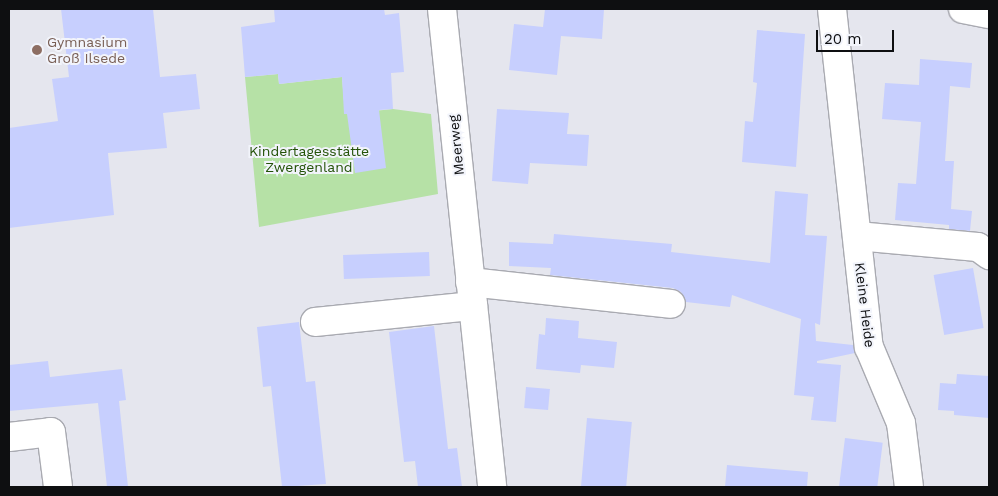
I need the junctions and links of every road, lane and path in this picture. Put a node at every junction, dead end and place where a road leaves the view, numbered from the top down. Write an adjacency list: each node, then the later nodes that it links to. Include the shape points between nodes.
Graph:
1 (442, 9): 7 (street, Meerweg)
2 (832, 9): 5 (street, Kleine Heide)
3 (963, 9): 4 (street)
4 (989, 14)
5 (857, 236): 6 (street, via 978,247); 13 (street, Kleine Heide, via 869,347 901,423)
6 (989, 255)
7 (472, 294): 8 (street); 9 (street); 12 (street, Meerweg)
8 (671, 304)
9 (315, 322)
10 (9, 437): 11 (street, via 51,432)
11 (58, 487)
12 (492, 487)
13 (909, 487)

